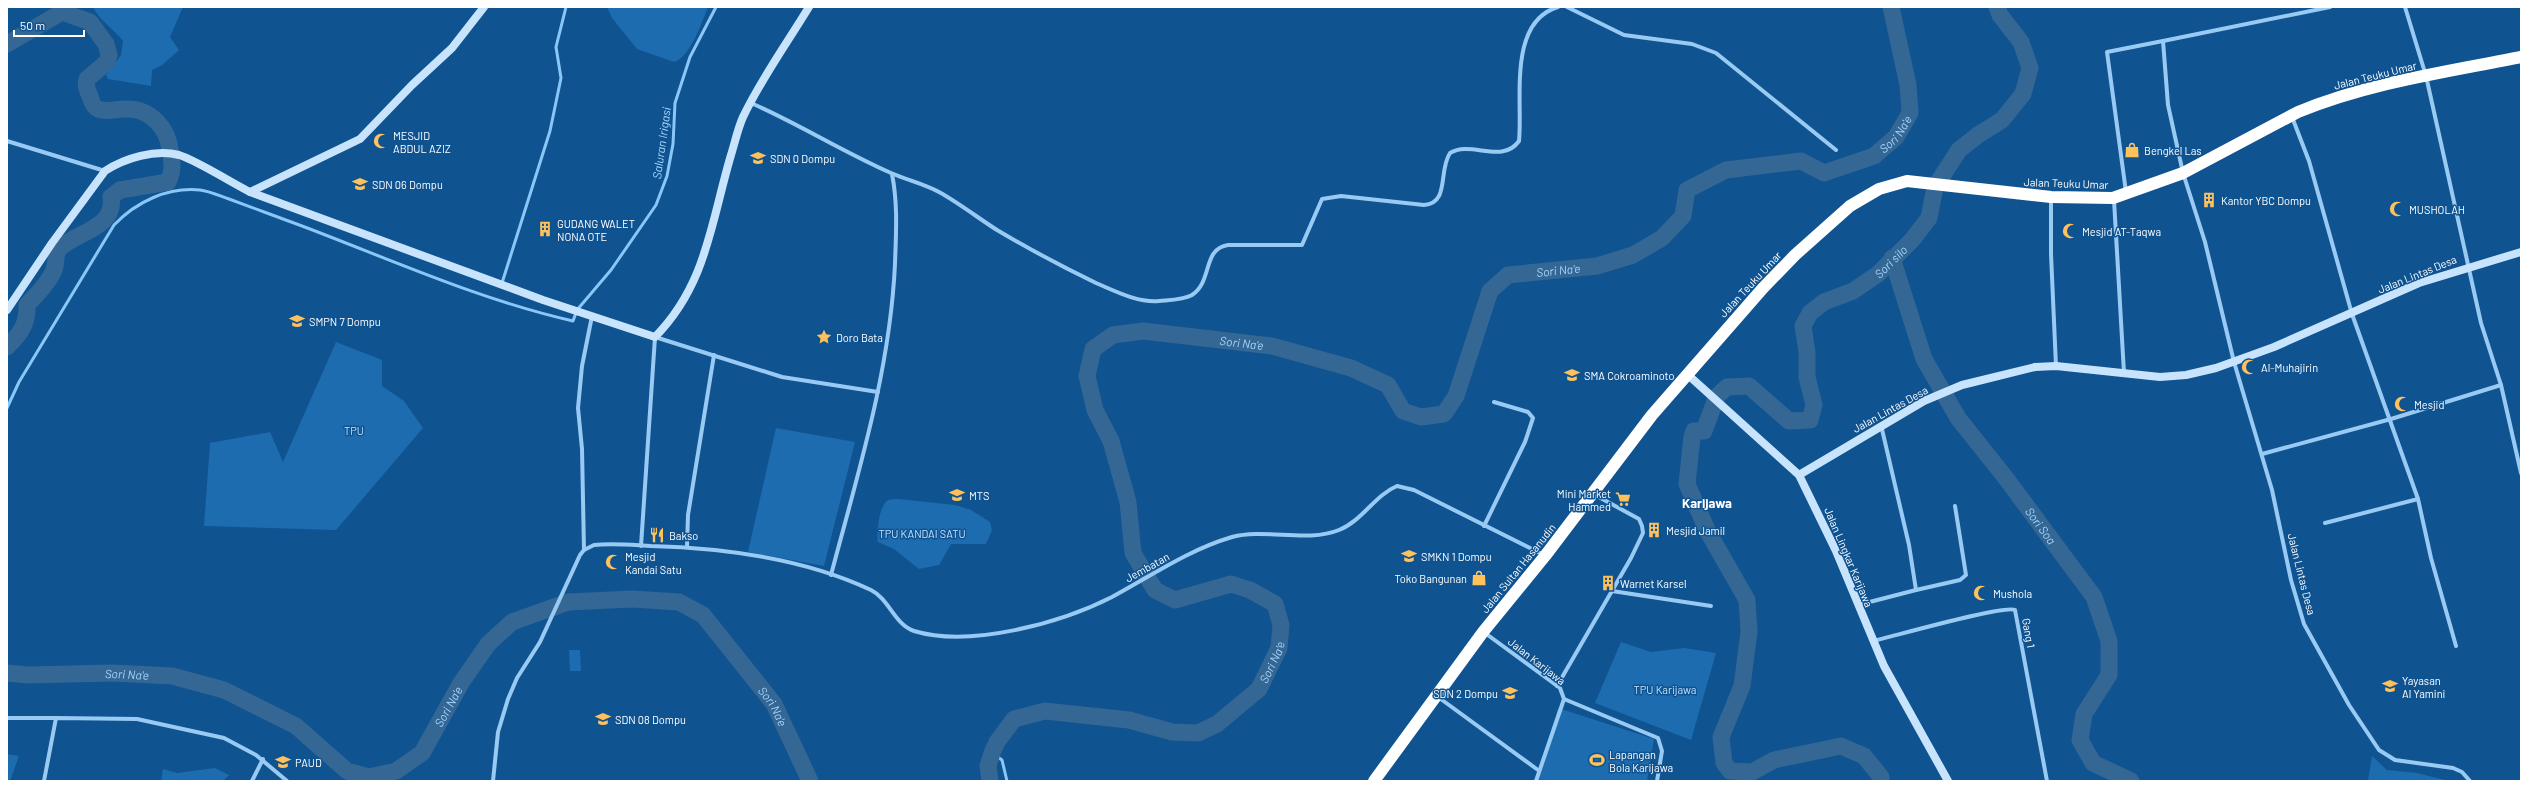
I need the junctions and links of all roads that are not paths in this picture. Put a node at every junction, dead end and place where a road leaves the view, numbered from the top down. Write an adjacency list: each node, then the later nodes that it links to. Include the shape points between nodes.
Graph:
1 (484, 7): 17 (main road, via 452,48 360,139)
2 (809, 7): 10 (main road)
3 (1558, 7): 16 (street, via 1533,28 1523,47 1519,141 1511,149 1496,152 1460,150 1450,153 1444,164 1439,199 1434,204 1341,196 1322,198 1302,245 1219,247 1213,253 1205,281 1191,296 1157,301 1113,290 1076,273 998,230 939,192)
4 (1567, 7): 13 (street, via 1624,35 1692,44 1716,53)
5 (2330, 7): 7 (street)
6 (2405, 7): 9 (street)
7 (2163, 41): 15 (street, via 2168,105); 18 (street, via 2107,52)
8 (2521, 57): 9 (highway, Jalan Teuku Umar)
9 (2426, 76): 11 (highway, Jalan Teuku Umar, via 2324,102); 22 (street)
10 (751, 103): 16 (street, via 786,118); 26 (main road, via 743,118 723,181 710,239 697,273 680,307)
11 (2292, 115): 15 (highway, Jalan Teuku Umar); 24 (street, via 2311,168)
12 (7, 141): 14 (street)
13 (1836, 150)
14 (105, 171): 17 (main road, via 135,158 166,154 180,156); 23 (main road)
15 (2183, 173): 18 (highway, Jalan Teuku Umar); 28 (street, via 2205,242)
16 (892, 174): 33 (street, via 897,211 893,293 889,336)
17 (250, 192): 25 (main road, via 397,248)
18 (2127, 194): 20 (highway, Jalan Teuku Umar)
19 (2051, 197): 20 (highway, Jalan Teuku Umar); 29 (street); 30 (highway, Jalan Teuku Umar, via 1907,181 1889,185 1862,197 1784,266)
20 (2113, 198): 31 (street)
21 (2521, 252): 22 (main road, Jalan Lintas Desa)
22 (2468, 266): 24 (main road, Jalan Lintas Desa, via 2420,283); 32 (street, via 2481,323)
23 (7, 310)
24 (2352, 314): 28 (main road, Jalan Lintas Desa); 35 (street)
25 (592, 316): 26 (main road); 47 (street, via 578,395)
26 (654, 337): 27 (street); 45 (street)
27 (714, 355): 33 (street, via 782,377); 46 (street, via 688,515)
28 (2234, 362): 31 (main road, Jalan Lintas Desa, via 2186,375 2160,377); 37 (street, Jalan Lintas Desa)
29 (2056, 366): 31 (main road, Jalan Lintas Desa); 36 (main road, Jalan Lintas Desa, via 2022,369 1962,385 1924,400)
30 (1687, 374): 39 (main road, Jalan Lingkar Karijawa); 40 (highway, Jalan Sultan Hasanudin)
31 (2124, 374)
32 (2501, 385): 35 (street); 38 (street)
33 (878, 392): 49 (street)
34 (1494, 402): 44 (street, via 1528,412 1533,418 1525,442)
35 (2391, 419): 37 (street); 41 (street)
36 (1881, 425): 39 (main road, Jalan Lintas Desa); 50 (street, via 1909,546)
37 (2262, 454): 73 (street, Jalan Lintas Desa, via 2300,613 2324,664 2349,705 2372,740 2388,756 2404,762 2453,768 2462,772)
38 (2521, 473)
39 (1799, 475): 52 (main road, Jalan Lingkar Karijawa, via 1836,551)
40 (1592, 494): 48 (highway, Jalan Sultan Hasanudin); 51 (street, via 1639,519 1642,526 1643,533)
41 (2418, 499): 43 (street); 56 (street, via 2431,558)
42 (1955, 506): 50 (street, via 1966,575 1960,580)
43 (2325, 523)
44 (1484, 526): 48 (street); 49 (street, Jembatan, via 1414,490 1397,486 1341,530 1325,533 1239,535 1193,552 1110,598 1039,624 998,634 933,634 906,627 877,594)
45 (641, 546): 46 (street, Jembatan); 47 (street, Jembatan, via 604,544)
46 (687, 547): 49 (street, Jembatan, via 744,553)
47 (584, 550): 67 (street, via 540,642 517,678 508,699 498,732)
48 (1545, 556): 54 (highway, Jalan Sultan Hasanudin)
49 (831, 575)
50 (1916, 590): 52 (street)
51 (1612, 591): 53 (street); 57 (street)
52 (1858, 605): 55 (main road, Jalan Lingkar Karijawa)
53 (1711, 606)
54 (1483, 632): 57 (street, Jalan Karijawa); 58 (highway, Jalan Sultan Hasanudin)
55 (1872, 641): 71 (main road, Jalan Lingkar Karijawa); 72 (street, Gang 1, via 1982,613 2009,608 2014,610)
56 (2456, 646)
57 (1557, 686): 59 (street, Jalan Karijawa, via 1562,691)
58 (1436, 696): 63 (street); 68 (highway, Jalan Sultan Hasanudin)
59 (1564, 699): 63 (street, Jalan Karijawa); 70 (street, via 1658,738 1662,752)
60 (7, 718): 61 (street)
61 (56, 718): 62 (street, via 137,719 224,738 243,746); 64 (street)
62 (262, 759): 65 (street); 66 (street)
63 (1538, 770): 69 (street, Jalan Karijawa)
64 (44, 781)
65 (252, 781)
66 (287, 781)
67 (493, 781)
68 (1374, 781)
69 (1536, 781)
70 (1657, 781)
71 (1948, 781)
72 (2047, 781)
73 (2470, 781)

